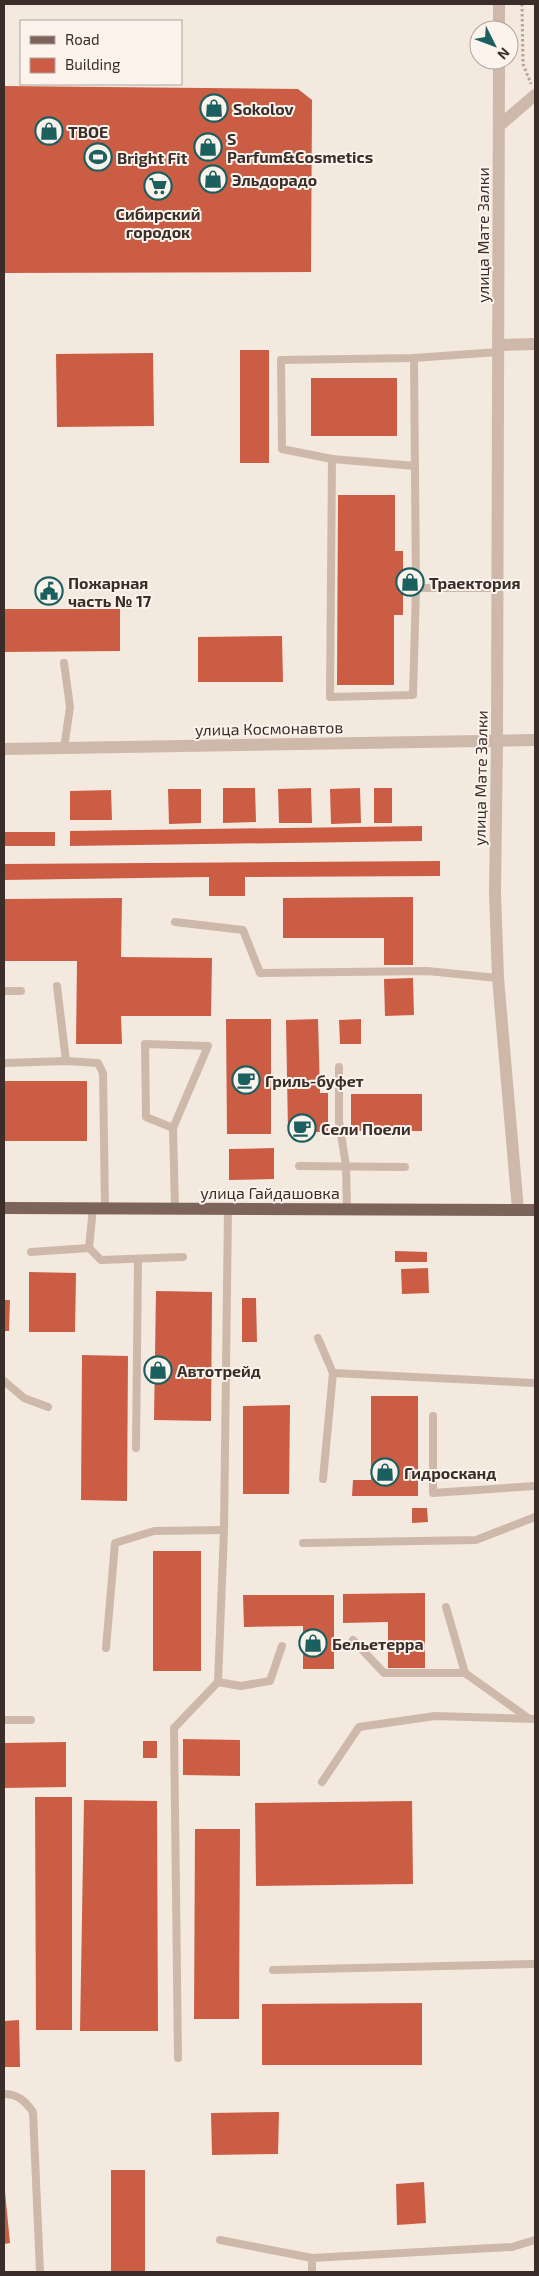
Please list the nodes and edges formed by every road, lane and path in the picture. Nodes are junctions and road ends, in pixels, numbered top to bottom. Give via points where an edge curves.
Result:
1 (499, 4) edge
2 (522, 4) edge
3 (499, 20) edge
4 (499, 70) edge
5 (535, 95) edge
6 (498, 126) junction
7 (535, 344) edge
8 (498, 348) junction
9 (414, 358) junction
10 (332, 459) junction
11 (415, 466) junction
12 (416, 588) junction
13 (496, 588) junction
14 (64, 663) dead end
15 (498, 740) junction
16 (535, 740) edge
17 (64, 748) junction
18 (4, 749) edge
19 (175, 922) dead end
20 (498, 978) junction
21 (57, 986) dead end
22 (4, 991) edge
23 (21, 991) dead end
24 (66, 1061) junction
25 (4, 1063) edge
26 (339, 1067) dead end
27 (173, 1128) junction
28 (299, 1166) dead end
29 (346, 1166) junction
30 (405, 1167) dead end
31 (175, 1207) junction
32 (4, 1208) edge
33 (99, 1208) junction
34 (228, 1208) junction
35 (346, 1209) junction
36 (518, 1210) junction
37 (535, 1210) edge
38 (89, 1248) junction
39 (31, 1252) dead end
40 (138, 1258) junction
41 (183, 1258) dead end
42 (318, 1338) dead end
43 (333, 1373) junction
44 (4, 1381) edge
45 (535, 1383) edge
46 (48, 1407) dead end
47 (433, 1416) dead end
48 (136, 1448) dead end
49 (323, 1479) dead end
50 (535, 1486) edge
51 (535, 1517) edge
52 (224, 1530) junction
53 (303, 1542) dead end
54 (446, 1607) dead end
55 (353, 1640) dead end
56 (282, 1646) dead end
57 (106, 1648) dead end
58 (466, 1672) junction
59 (218, 1682) junction
60 (531, 1718) edge
61 (4, 1720) edge
62 (32, 1720) dead end
63 (322, 1782) dead end
64 (535, 1964) edge
65 (273, 1970) dead end
66 (178, 2058) dead end
67 (4, 2094) edge
68 (220, 2240) dead end
69 (535, 2240) edge
70 (312, 2258) junction
71 (40, 2272) edge
72 (312, 2272) edge

1 - 3 street
2 - 5 path via 523,64
4 - 6 street, улица Мате Залки
5 - 6 street
6 - 8 street, улица Мате Залки
7 - 8 street
8 - 9 lane
8 - 13 street, улица Мате Залки
9 - 10 lane via 280,360 282,449
9 - 11 lane
10 - 11 lane
10 - 12 lane via 330,697 413,695
11 - 12 lane
12 - 13 lane
13 - 15 street, улица Мате Залки
14 - 17 lane via 70,707
15 - 16 street, улица Космонавтов
15 - 17 street, улица Космонавтов
15 - 20 street, улица Мате Залки via 495,893
17 - 18 street, улица Космонавтов
19 - 20 lane via 243,930 260,973 427,971
20 - 36 street, улица Мате Залки
21 - 24 lane
22 - 23 lane
24 - 25 lane
24 - 33 lane via 98,1063 103,1073
26 - 29 lane via 339,1121
27 - 27 lane via 188,1092 208,1046 145,1044 146,1117
27 - 31 lane
28 - 29 lane
29 - 30 lane
29 - 35 lane
31 - 33 main road, улица Гайдашовка
31 - 34 main road, улица Гайдашовка
32 - 33 main road, улица Гайдашовка
33 - 38 lane
34 - 35 main road, улица Гайдашовка
34 - 52 lane
35 - 36 main road, улица Гайдашовка
36 - 37 main road, улица Гайдашовка
38 - 39 lane
38 - 40 lane via 101,1260
40 - 41 lane
40 - 48 lane
42 - 43 lane
43 - 45 lane
43 - 49 lane
44 - 46 lane via 24,1398
47 - 50 lane via 433,1494
51 - 53 lane via 476,1540
52 - 57 lane via 154,1531 115,1543
52 - 59 lane
54 - 58 lane
55 - 58 lane via 384,1673
56 - 59 lane via 270,1681 242,1686
58 - 60 lane
59 - 66 lane via 174,1728
60 - 63 lane via 435,1716 359,1727
61 - 62 lane
64 - 65 lane
67 - 71 lane via 13,2094 33,2112
68 - 70 lane
69 - 70 lane via 512,2247
70 - 72 lane

